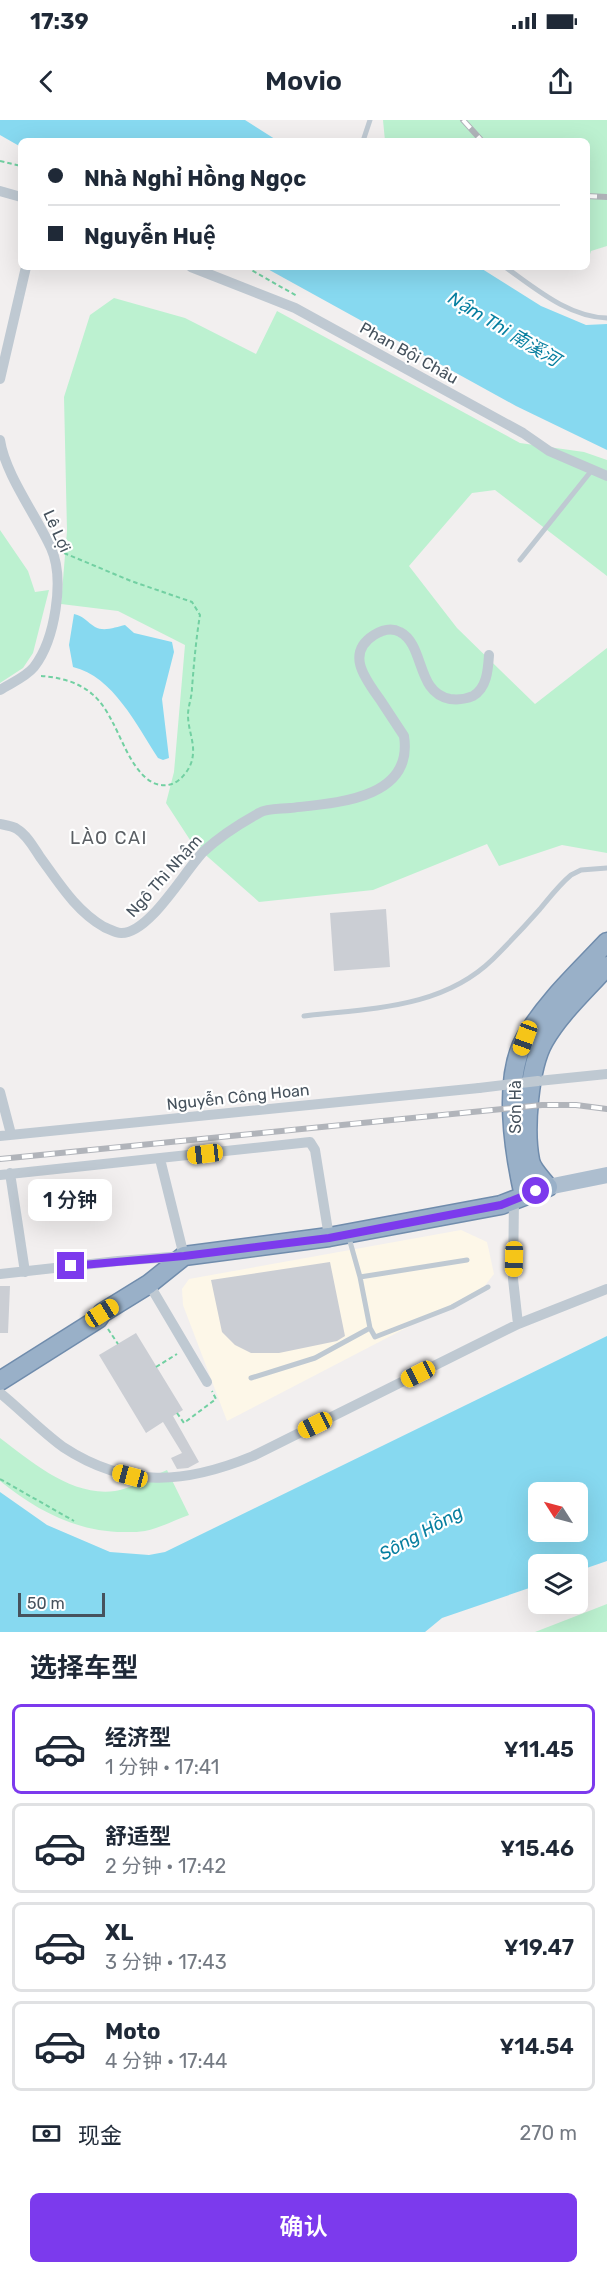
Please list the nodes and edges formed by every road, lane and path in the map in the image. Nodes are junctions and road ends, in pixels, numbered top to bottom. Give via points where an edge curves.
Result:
1 (370, 120) edge
2 (364, 138) edge
3 (0, 162) edge
4 (18, 165) edge
5 (0, 191) edge
6 (18, 195) edge
7 (25, 270) edge
8 (199, 270) edge
9 (508, 270) edge
10 (607, 318) edge
11 (0, 379) edge
12 (0, 440) edge
13 (594, 469) junction
14 (607, 476) edge
15 (52, 550) junction
16 (520, 560) dead end
17 (489, 655) dead end
18 (23, 676) junction
19 (0, 690) edge
20 (0, 824) edge
21 (607, 868) edge
22 (607, 942) edge
23 (607, 966) edge
24 (304, 1016) dead end
25 (607, 1074) edge
26 (0, 1092) edge
27 (5, 1135) edge
28 (160, 1159) junction
29 (5, 1174) edge
30 (607, 1175) edge
31 (548, 1187) junction
32 (519, 1198) junction
33 (348, 1233) junction
34 (329, 1238) junction
35 (184, 1256) junction
36 (467, 1260) dead end
37 (25, 1272) junction
38 (0, 1274) edge
39 (360, 1277) junction
40 (149, 1284) junction
41 (488, 1287) dead end
42 (607, 1289) edge
43 (518, 1324) junction
44 (370, 1328) junction
45 (188, 1348) junction
46 (156, 1367) dead end
47 (251, 1378) dead end
48 (0, 1381) edge
49 (207, 1382) joint
50 (0, 1393) edge
51 (177, 1413) dead end
52 (0, 1479) edge
53 (74, 1521) dead end

1 - 2 lane
3 - 4 path
5 - 6 street
7 - 11 street
8 - 13 street, Phan Bội Châu via 295,308 549,451
9 - 10 lane via 577,312
12 - 15 street, Lê Lợi via 11,471
13 - 14 street, Phan Bội Châu
13 - 16 lane
15 - 18 street, Lê Lợi via 57,590 53,622 33,667
15 - 18 path via 192,602 198,608 188,714 194,748 192,763 174,783 166,785 151,780 134,764 94,695 84,687 45,676
17 - 20 street, Ngô Thì Nhậm via 488,674 478,693 453,699 436,693 429,685 405,635 388,629 369,638 360,653 363,674 404,736 406,747 404,759 391,779 368,795 262,811 203,853 149,920 135,930 121,933 96,922 64,891 17,829
18 - 19 street, Lê Lợi
21 - 24 lane via 571,875 490,962 445,992 421,1001
22 - 32 highway, Sơn Hà via 537,1021 517,1059 512,1097
23 - 31 highway, Sơn Hà via 561,1017 537,1056 527,1121 530,1163
25 - 27 street, Nguyễn Công Hoan, bridge
26 - 27 street
28 - 29 street
28 - 34 street via 310,1142 315,1150
28 - 35 street
29 - 37 street
30 - 31 main road
31 - 32 highway
32 - 33 highway via 501,1205
32 - 43 street via 513,1279
33 - 34 highway
33 - 39 lane
34 - 35 highway
35 - 37 street
35 - 40 highway
36 - 39 lane
37 - 38 street
39 - 44 lane
40 - 45 street
40 - 48 highway
41 - 44 lane via 397,1330 375,1337
42 - 43 street
43 - 50 street via 253,1456 192,1476 153,1479 107,1470 62,1446
44 - 47 lane via 315,1358
45 - 46 path
45 - 49 street
49 - 51 path via 216,1399 184,1423
52 - 53 path

